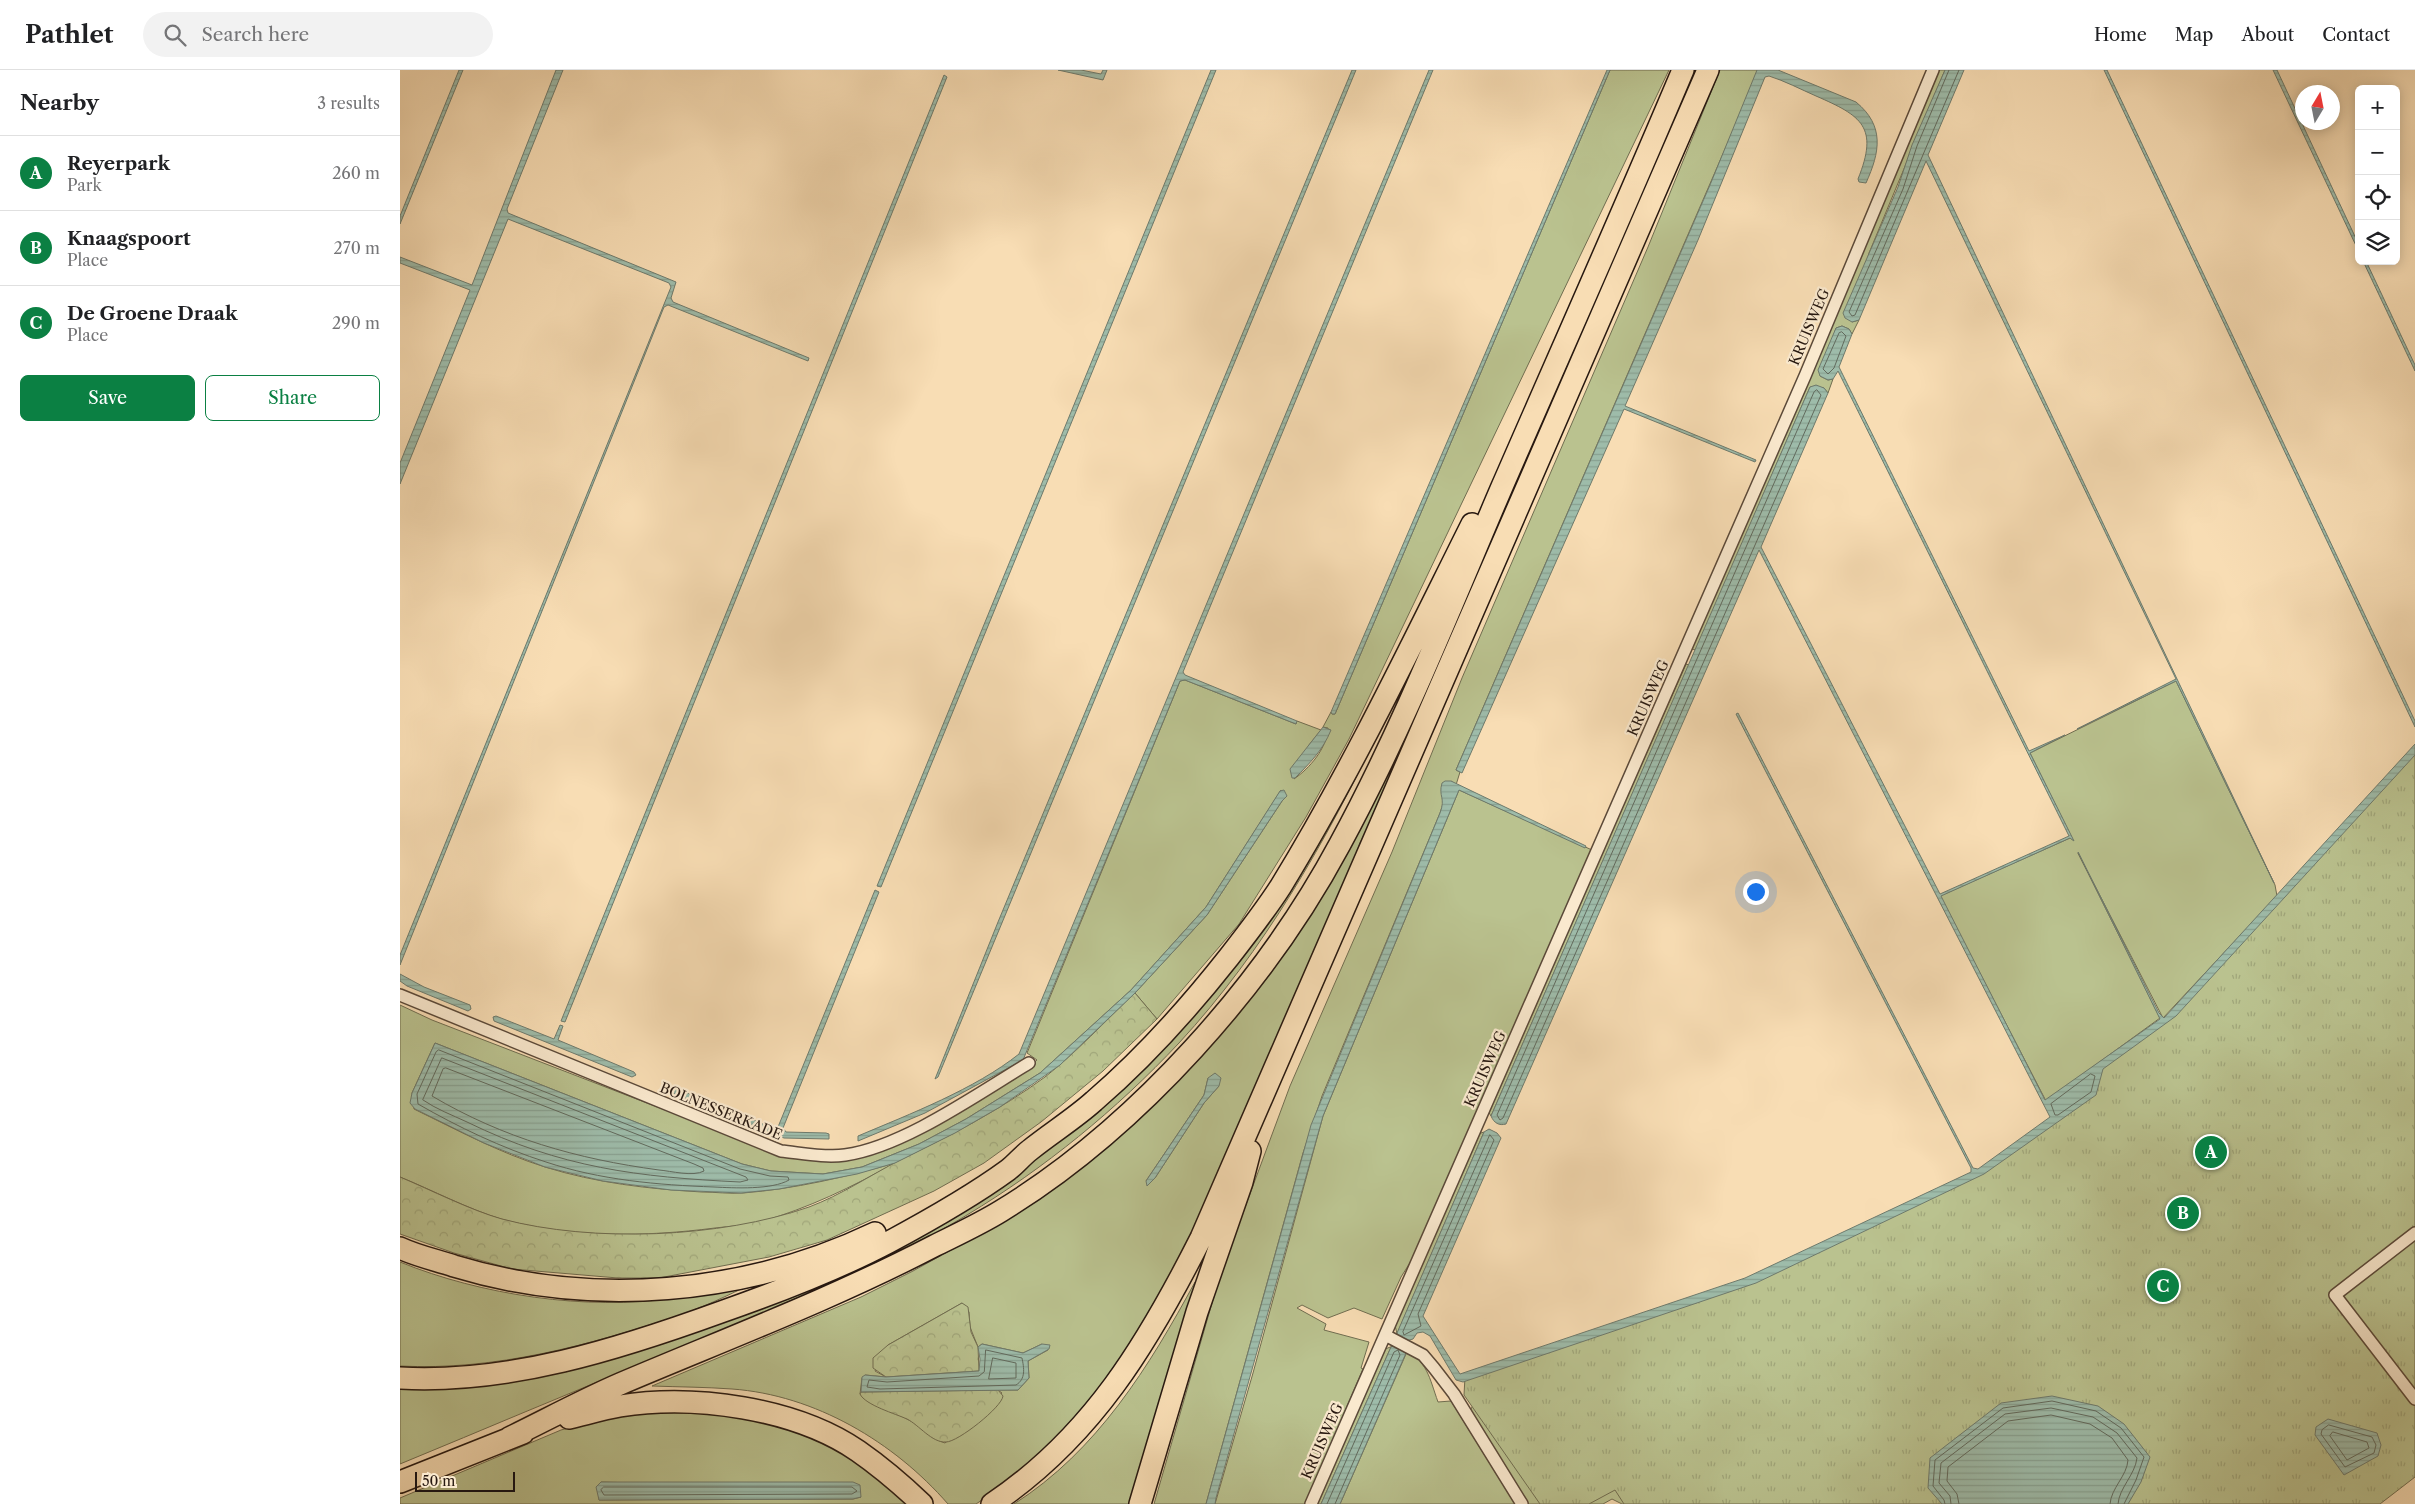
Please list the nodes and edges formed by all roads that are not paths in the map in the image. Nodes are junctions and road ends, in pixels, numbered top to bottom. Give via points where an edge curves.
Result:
1 (1683, 70) edge
2 (1708, 70) edge
3 (1933, 70) edge
4 (1503, 486) junction
5 (400, 995) edge
6 (1029, 1063) dead end
7 (1264, 1093) junction
8 (1026, 1153) junction
9 (2415, 1233) edge
10 (400, 1248) edge
11 (1385, 1335) junction
12 (400, 1378) edge
13 (2415, 1399) edge
14 (509, 1438) junction
15 (400, 1482) edge
16 (922, 1504) edge
17 (992, 1504) edge
18 (1140, 1504) edge
19 (1310, 1504) edge
20 (1522, 1504) edge

1 - 4 highway
2 - 7 highway
3 - 11 street, KRUISWEG via 1805,376
4 - 8 highway via 1488,494 1370,726 1280,887 1257,921 1198,996 1157,1041 1093,1102
4 - 14 highway via 1416,685 1339,846 1260,968 1162,1082 1111,1130 994,1215 869,1280 615,1386
5 - 6 street, BOLNESSERKADE via 780,1151 843,1155 865,1150 917,1130
7 - 17 highway via 1200,1238 1168,1303 1136,1357 1098,1409 1066,1444
7 - 18 highway via 1242,1182 1197,1312
8 - 10 highway via 935,1205 858,1241 798,1263 732,1280 667,1289 598,1291 535,1285 477,1273
8 - 12 highway via 1011,1168 887,1243 742,1305 672,1330 536,1366 474,1377
9 - 13 street via 2335,1295
11 - 19 street, KRUISWEG
11 - 20 street via 1423,1355 1454,1394
14 - 15 highway
14 - 16 highway via 562,1419 620,1406 673,1402 717,1404 767,1413 812,1428 857,1450

